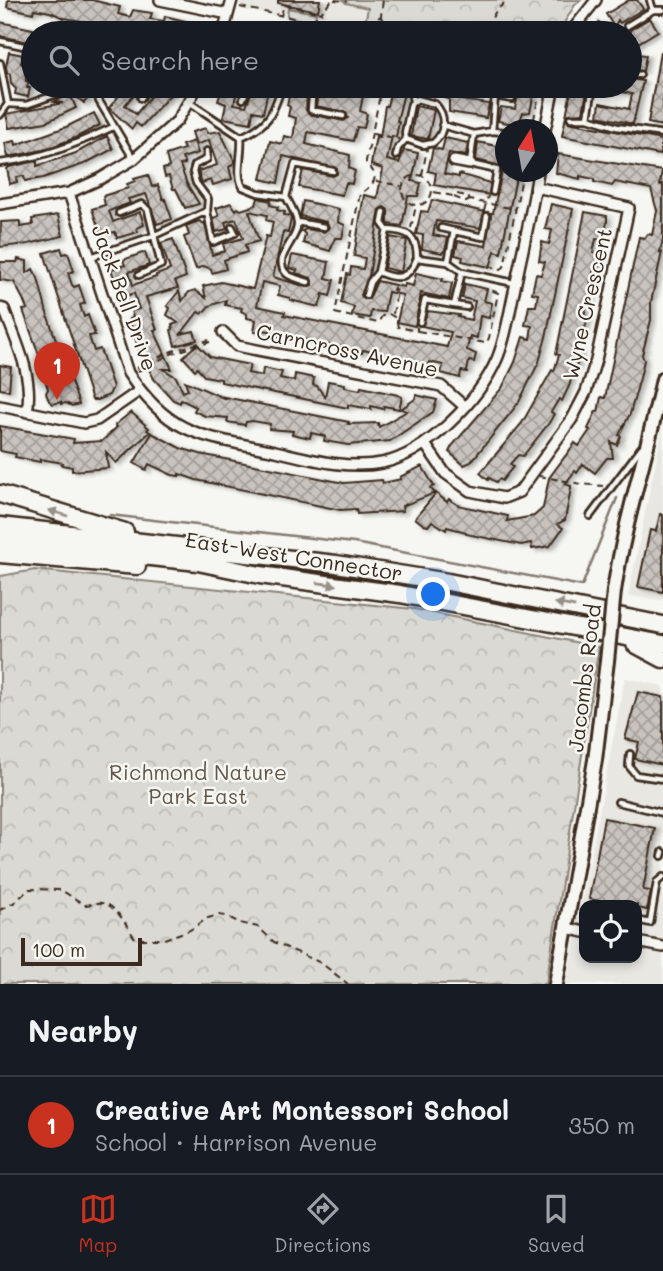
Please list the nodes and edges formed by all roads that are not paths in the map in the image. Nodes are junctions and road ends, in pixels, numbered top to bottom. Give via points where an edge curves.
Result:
1 (160, 0) edge
2 (596, 0) edge
3 (650, 0) edge
4 (235, 3) edge
5 (653, 10) junction
6 (663, 10) edge
7 (228, 14) junction
8 (226, 21) edge
9 (578, 21) edge
10 (635, 21) edge
11 (0, 41) edge
12 (21, 45) edge
13 (0, 63) edge
14 (45, 98) edge
15 (99, 98) edge
16 (190, 98) edge
17 (278, 98) edge
18 (312, 98) edge
19 (412, 98) edge
20 (495, 98) edge
21 (506, 98) edge
22 (552, 98) edge
23 (591, 98) edge
24 (512, 99) dead end
25 (413, 101) junction
26 (188, 102) junction
27 (8, 104) junction
28 (0, 115) edge
29 (342, 116) dead end
30 (571, 118) dead end
31 (588, 118) junction
32 (547, 119) edge
33 (442, 125) junction
34 (113, 127) junction
35 (492, 131) junction
36 (495, 131) edge
37 (474, 134) junction
38 (663, 134) edge
39 (241, 137) junction
40 (406, 139) junction
41 (206, 151) dead end
42 (396, 156) dead end
43 (134, 159) junction
44 (454, 162) dead end
45 (0, 163) edge
46 (470, 164) junction
47 (333, 171) dead end
48 (537, 182) edge
49 (536, 187) junction
50 (493, 192) road end
51 (69, 194) junction
52 (286, 197) junction
53 (0, 204) edge
54 (207, 211) junction
55 (384, 212) dead end
56 (119, 213) dead end
57 (487, 216) road end
58 (297, 222) junction
59 (232, 227) dead end
60 (324, 227) dead end
61 (442, 228) dead end
62 (387, 230) junction
63 (454, 231) junction
64 (153, 236) junction
65 (90, 258) junction
66 (417, 258) junction
67 (448, 262) junction
68 (377, 272) junction
69 (462, 272) junction
70 (139, 275) dead end
71 (308, 282) dead end
72 (515, 284) junction
73 (366, 295) dead end
74 (454, 305) junction
75 (467, 307) dead end
76 (0, 308) edge
77 (420, 322) road end
78 (223, 332) dead end
79 (663, 379) edge
80 (139, 391) junction
81 (0, 406) edge
82 (464, 406) junction
83 (27, 412) junction
84 (659, 423) edge
85 (650, 436) junction
86 (425, 444) junction
87 (0, 494) edge
88 (590, 516) dead end
89 (0, 526) edge
90 (0, 541) edge
91 (195, 547) junction
92 (0, 554) edge
93 (57, 559) junction
94 (0, 562) edge
95 (260, 575) junction
96 (661, 624) edge
97 (620, 637) junction
98 (663, 644) edge
99 (663, 659) edge
100 (630, 754) dead end
101 (663, 779) edge
102 (618, 802) dead end
103 (663, 813) edge
104 (663, 877) edge
105 (642, 921) edge
106 (567, 928) junction
107 (579, 931) edge
108 (642, 943) edge
109 (663, 947) edge
110 (556, 984) edge

1 - 7 street
2 - 9 street
3 - 5 lane
4 - 7 street
5 - 6 lane
5 - 10 lane
7 - 8 street
11 - 12 lane
13 - 27 lane
14 - 27 lane
15 - 34 lane
16 - 26 street
17 - 39 lane via 274,113 258,130
18 - 29 lane via 311,110
19 - 25 lane
20 - 35 lane
21 - 24 lane
22 - 32 street
23 - 31 lane
25 - 33 lane via 432,103 441,110
25 - 40 lane
26 - 39 lane
26 - 43 street via 177,121
27 - 28 lane
30 - 31 lane
31 - 38 lane
33 - 37 lane
33 - 40 lane via 439,139 428,145
34 - 43 lane
34 - 45 lane via 66,149
35 - 36 lane
35 - 37 lane
37 - 46 lane
39 - 52 lane via 243,187
40 - 42 lane
41 - 54 lane via 207,159 193,172 208,199
43 - 51 street
44 - 46 street
46 - 50 lane via 497,170
47 - 52 lane via 295,164
48 - 49 street, Jack Bell Drive
49 - 72 street, Jack Bell Drive
49 - 86 street, Wyne Crescent via 629,208 586,392 519,492 504,498 470,491 445,473
51 - 53 street
51 - 65 street, Jack Bell Drive
52 - 58 lane
54 - 59 lane via 213,242 236,233
54 - 64 lane
55 - 62 lane via 382,223
56 - 64 lane via 142,204
57 - 63 lane via 483,237
58 - 60 lane
58 - 71 lane via 282,265 287,274
61 - 63 lane
62 - 66 lane via 410,235 417,245
62 - 68 lane
63 - 67 lane
64 - 65 lane
64 - 70 lane via 161,265
65 - 80 street, Jack Bell Drive via 128,373
66 - 67 lane
66 - 68 lane via 408,274 396,277
67 - 69 lane
68 - 73 lane
69 - 72 lane
69 - 74 lane
72 - 82 street, Jack Bell Drive via 496,362
74 - 75 lane
74 - 77 lane via 425,300
76 - 83 street via 23,360 30,397
78 - 82 street, Carncross Avenue via 237,346 442,386
79 - 84 street, Jacombs Road
80 - 83 street via 97,420 84,423
80 - 86 street, Jack Bell Drive via 179,427 328,462 354,466 383,463
81 - 83 street
82 - 86 street, Jack Bell Drive
84 - 85 street, Jacombs Road
85 - 88 lane
85 - 106 street, Jacombs Road, bridge via 614,590 596,760
91 -> 87 highway via 91,524
89 - 91 highway, East-West Connector
90 - 95 highway, East-West Connector via 198,562
96 -> 91 highway, East-West Connector via 448,582
92 - 93 highway
93 - 94 highway
93 - 95 highway
95 -> 97 highway, East-West Connector via 400,594
97 - 98 highway, East-West Connector
97 - 99 highway
100 - 101 lane via 629,766 636,775
102 - 103 lane
104 - 105 lane via 657,882 650,923
106 - 107 street
106 - 110 street, Jacombs Road
108 - 109 street

